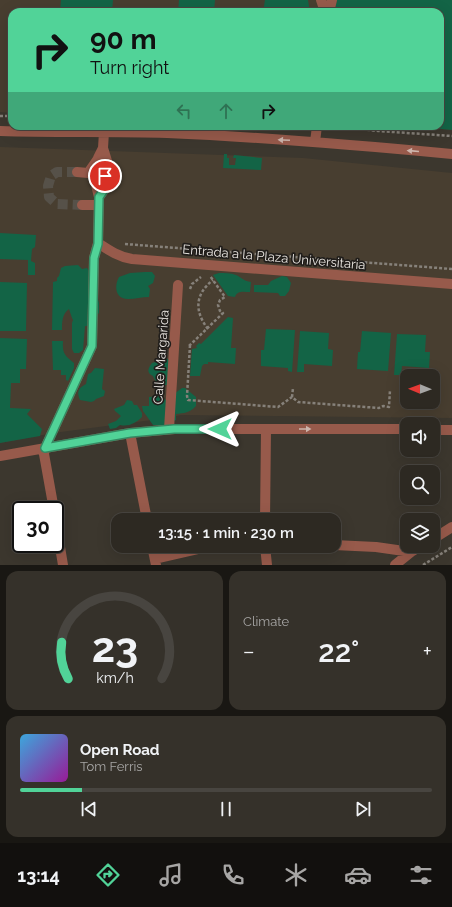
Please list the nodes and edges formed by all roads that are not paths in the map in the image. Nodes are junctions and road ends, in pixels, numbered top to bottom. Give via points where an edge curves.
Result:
1 (73, 130) edge
2 (316, 130) edge
3 (104, 132) junction
4 (315, 142) junction
5 (103, 148) junction
6 (452, 154) edge
7 (98, 158) junction
8 (77, 172) tunnel mouth
9 (99, 201) junction
10 (82, 204) tunnel mouth
11 (98, 244) junction
12 (452, 284) edge
13 (178, 286) dead end
14 (169, 429) junction
15 (266, 429) junction
16 (400, 429) edge
17 (440, 430) edge
18 (452, 430) edge
19 (130, 433) junction
20 (45, 448) junction
21 (0, 456) edge
22 (52, 501) edge
23 (146, 513) edge
24 (265, 513) edge
25 (452, 527) edge
26 (440, 535) edge
27 (341, 545) edge
28 (400, 550) edge
29 (61, 553) edge
30 (186, 553) edge
31 (266, 553) edge
32 (410, 553) edge
33 (155, 562) edge
34 (63, 565) edge
35 (267, 565) edge
36 (395, 565) edge

1 - 3 street
2 - 4 street
4 -> 3 street via 168,133
3 - 5 street
6 -> 4 street
5 - 7 street
5 - 9 street via 106,161 105,184
7 - 8 street via 88,173
7 - 9 street via 96,186
9 - 10 street
9 - 11 street
11 - 12 street, Entrada a la Plaza Universitaria via 123,258 205,268
11 - 20 street via 94,258 92,346
13 - 14 street, Calle Margarida
14 - 15 street
14 - 19 street
15 -> 16 street
15 - 24 street
17 - 18 street
19 - 20 street
19 - 23 street
20 - 21 street
20 - 22 street
25 - 26 street
27 - 28 street
29 - 34 street
30 - 33 street
31 - 35 street
32 - 36 street

